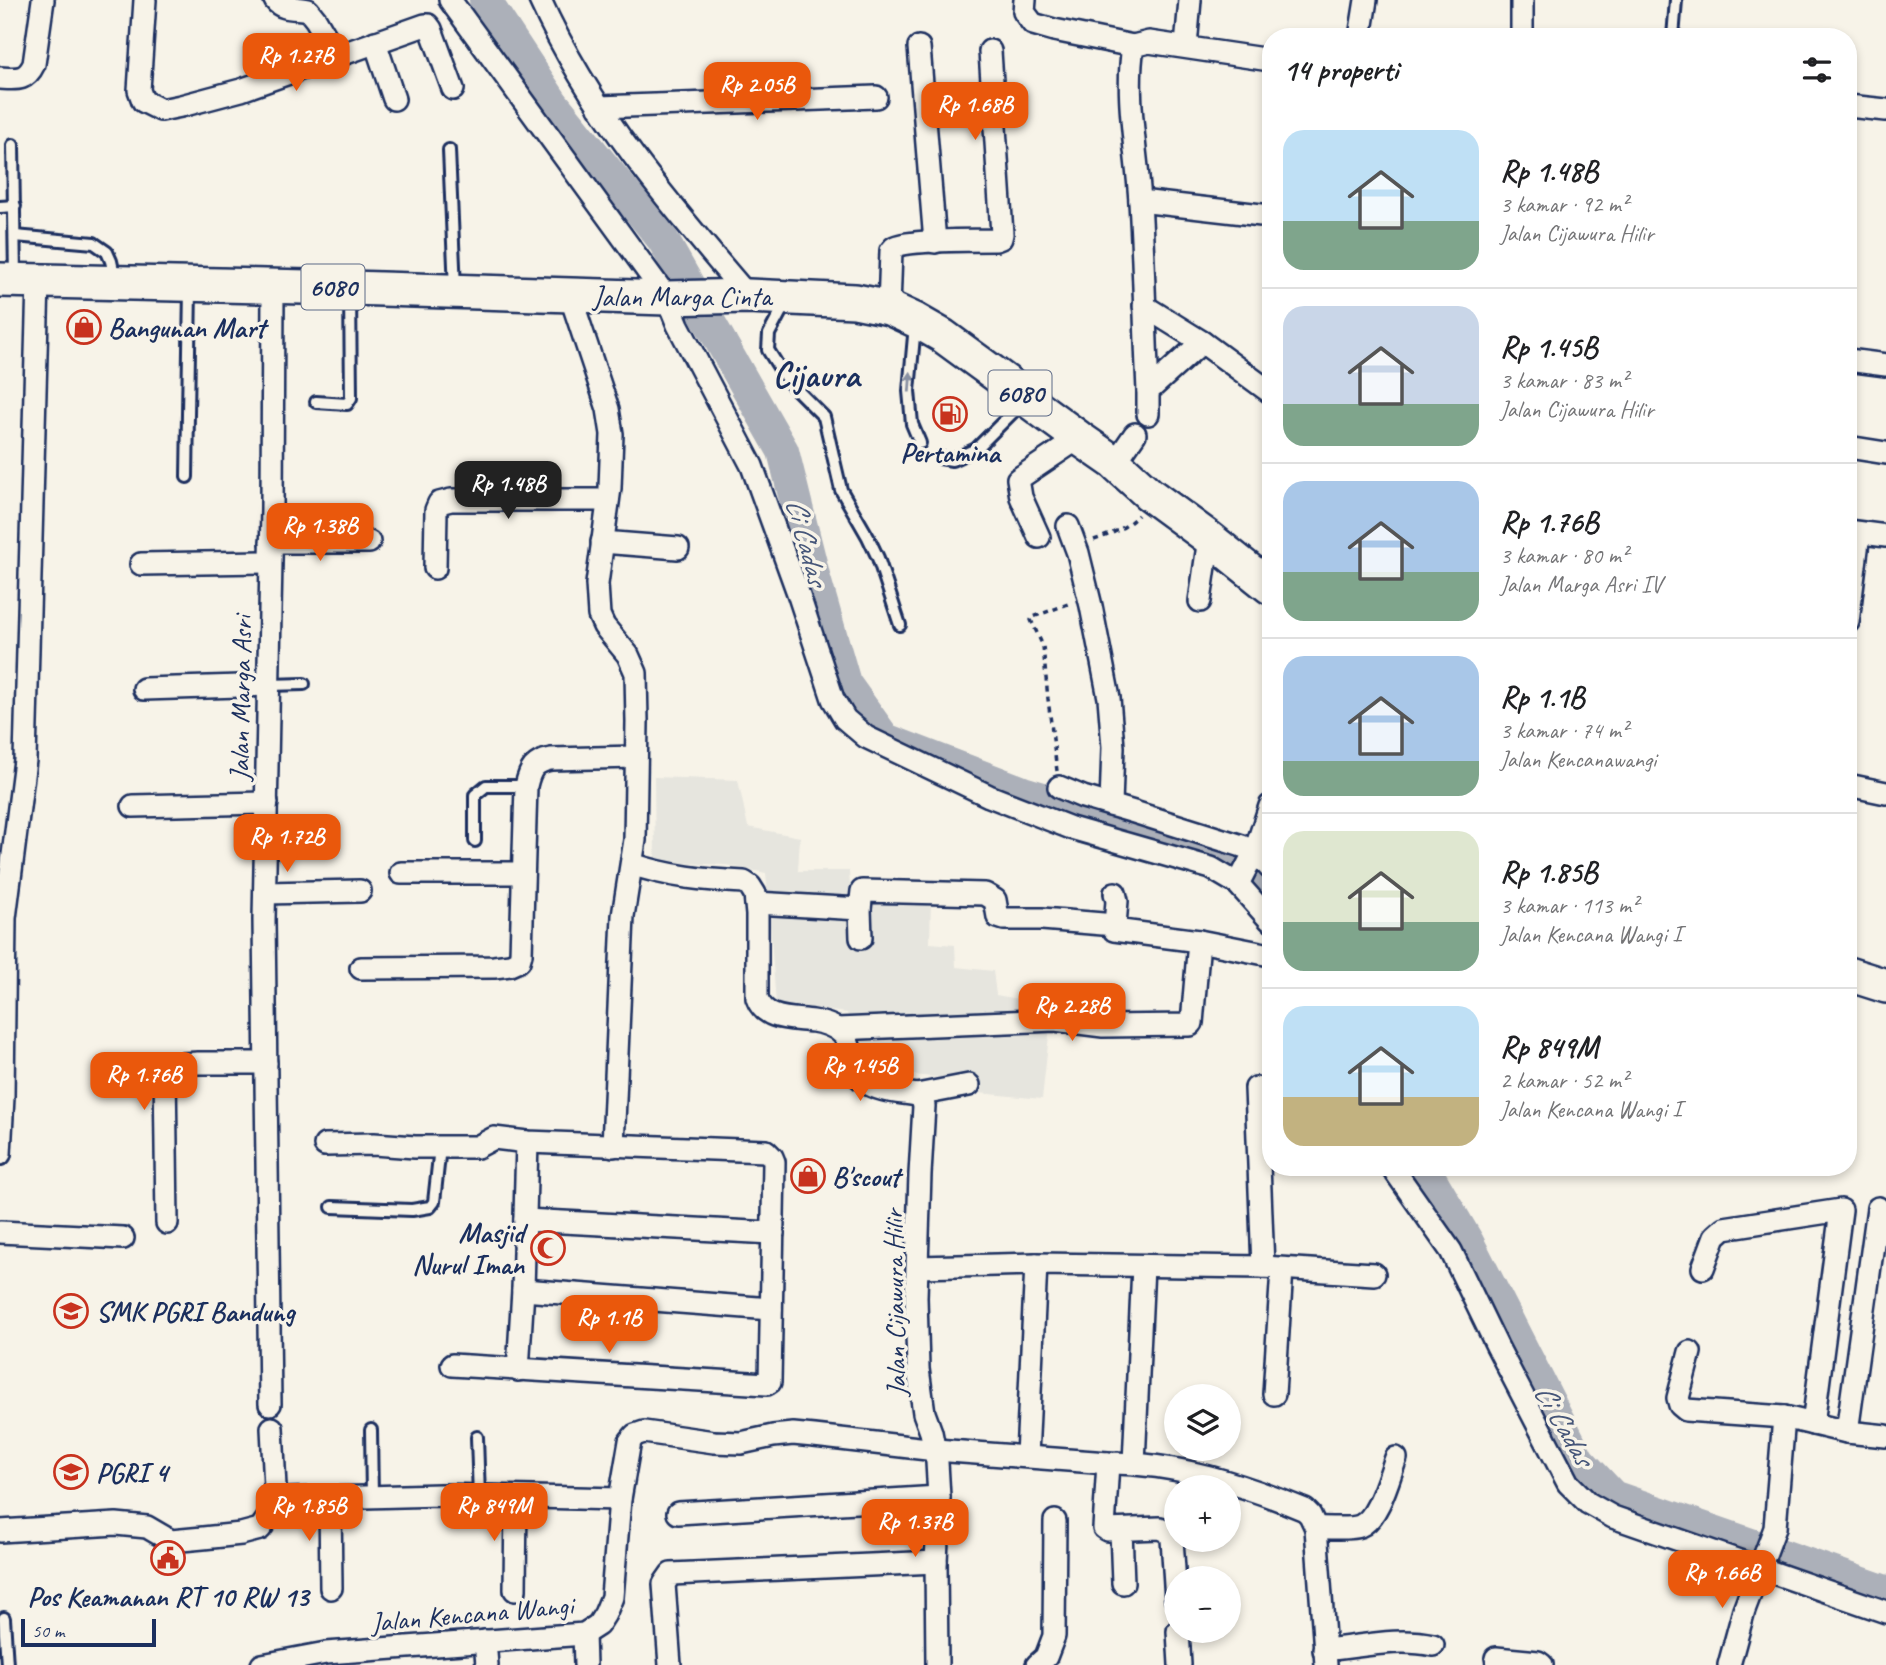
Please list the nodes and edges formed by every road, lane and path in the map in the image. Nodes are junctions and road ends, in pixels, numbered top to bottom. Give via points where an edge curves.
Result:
1 (43, 0) edge
2 (145, 0) edge
3 (275, 0) edge
4 (450, 0) edge
5 (540, 0) edge
6 (1025, 0) edge
7 (1190, 0) edge
8 (1366, 0) edge
9 (1522, 0) edge
10 (1676, 0) edge
11 (1361, 28) edge
12 (1522, 28) edge
13 (1674, 28) edge
14 (374, 42) junction
15 (1133, 46) junction
16 (1186, 46) junction
17 (919, 47) dead end
18 (990, 51) dead end
19 (337, 56) junction
20 (1262, 59) edge
21 (3, 78) edge
22 (453, 89) dead end
23 (876, 97) dead end
24 (394, 99) dead end
25 (599, 107) junction
26 (1857, 107) edge
27 (1886, 110) edge
28 (13, 145) dead end
29 (449, 150) dead end
30 (1140, 201) junction
31 (15, 206) junction
32 (0, 207) edge
33 (1262, 215) edge
34 (15, 236) junction
35 (935, 242) junction
36 (18, 280) edge
37 (116, 283) junction
38 (190, 285) junction
39 (273, 286) junction
40 (350, 288) junction
41 (456, 292) junction
42 (570, 295) junction
43 (738, 296) junction
44 (679, 297) junction
45 (788, 297) junction
46 (1144, 306) junction
47 (902, 314) junction
48 (1202, 342) junction
49 (1857, 361) edge
50 (1886, 365) edge
51 (1262, 386) edge
52 (1149, 391) junction
53 (1026, 398) junction
54 (316, 402) dead end
55 (1148, 414) dead end
56 (1135, 434) dead end
57 (1079, 439) junction
58 (920, 443) dead end
59 (1857, 448) edge
60 (1886, 453) edge
61 (940, 457) dead end
62 (1115, 463) junction
63 (187, 477) dead end
64 (1149, 494) junction
65 (608, 500) junction
66 (1857, 532) edge
67 (1071, 536) joint
68 (1886, 536) edge
69 (1039, 537) dead end
70 (1209, 538) junction
71 (369, 542) dead end
72 (602, 542) junction
73 (678, 548) dead end
74 (271, 552) junction
75 (141, 564) dead end
76 (435, 568) dead end
77 (1262, 581) edge
78 (1088, 597) junction
79 (1200, 601) dead end
80 (900, 625) dead end
81 (304, 684) dead end
82 (269, 685) junction
83 (144, 689) dead end
84 (636, 757) junction
85 (526, 786) junction
86 (1059, 787) joint
87 (1857, 787) edge
88 (1886, 793) edge
89 (1082, 799) junction
90 (267, 803) junction
91 (1111, 805) junction
92 (133, 806) dead end
93 (1072, 825) junction
94 (1262, 834) edge
95 (475, 841) dead end
96 (632, 864) junction
97 (1252, 868) edge
98 (401, 873) dead end
99 (523, 873) junction
100 (360, 891) dead end
101 (265, 893) junction
102 (1115, 893) dead end
103 (1262, 897) edge
104 (756, 903) junction
105 (860, 909) junction
106 (2, 918) edge
107 (1115, 925) junction
108 (861, 938) dead end
109 (1199, 942) junction
110 (1262, 954) edge
111 (361, 968) dead end
112 (1857, 977) edge
113 (1886, 986) edge
114 (837, 1029) junction
115 (266, 1063) junction
116 (969, 1085) dead end
117 (1256, 1088) dead end
118 (917, 1095) junction
119 (1262, 1129) edge
120 (527, 1142) junction
121 (325, 1144) dead end
122 (612, 1146) junction
123 (440, 1147) junction
124 (0, 1154) edge
125 (1267, 1176) edge
126 (1398, 1176) edge
127 (332, 1207) dead end
128 (1882, 1208) edge
129 (1840, 1210) junction
130 (524, 1220) junction
131 (167, 1223) dead end
132 (0, 1232) edge
133 (773, 1233) junction
134 (123, 1238) dead end
135 (1036, 1264) junction
136 (1143, 1266) junction
137 (918, 1267) junction
138 (1273, 1268) junction
139 (1703, 1268) dead end
140 (1374, 1274) dead end
141 (523, 1290) junction
142 (771, 1309) junction
143 (1690, 1352) dead end
144 (452, 1366) dead end
145 (518, 1370) junction
146 (1274, 1394) dead end
147 (271, 1404) dead end
148 (1784, 1416) junction
149 (1813, 1424) junction
150 (272, 1428) dead end
151 (371, 1430) dead end
152 (1847, 1432) junction
153 (1886, 1436) edge
154 (477, 1437) dead end
155 (936, 1450) junction
156 (1027, 1456) junction
157 (1395, 1458) dead end
158 (1108, 1463) junction
159 (1134, 1463) junction
160 (372, 1497) junction
161 (479, 1497) junction
162 (516, 1497) junction
163 (939, 1497) junction
164 (330, 1499) junction
165 (620, 1499) junction
166 (276, 1507) junction
167 (678, 1513) dead end
168 (1055, 1521) dead end
169 (1316, 1528) junction
170 (1121, 1530) junction
171 (0, 1531) edge
172 (936, 1562) junction
173 (1760, 1563) junction
174 (1174, 1566) edge
175 (1123, 1583) dead end
176 (331, 1588) dead end
177 (515, 1590) dead end
178 (1886, 1612) edge
179 (4, 1618) dead end
180 (584, 1634) junction
181 (485, 1641) junction
182 (1179, 1643) edge
183 (1433, 1645) dead end
184 (1325, 1658) edge
185 (1496, 1658) dead end
186 (7, 1665) edge
187 (262, 1665) edge
188 (487, 1665) edge
189 (585, 1665) edge
190 (670, 1665) edge
191 (937, 1665) edge
192 (1037, 1665) edge
193 (1180, 1665) edge
194 (1542, 1665) edge
195 (1730, 1665) edge

1 - 21 street via 29,74
2 - 19 street via 139,90 143,101 161,110 241,90
3 - 19 street via 285,8 308,10
4 - 44 street
5 - 25 street
6 - 15 street via 1024,12 1033,24
7 - 16 street
8 - 11 street
9 - 12 street
10 - 13 lane
14 - 19 street
14 - 22 street via 428,25
14 - 24 street
15 - 16 street via 1149,42
15 - 30 street via 1132,127
16 - 20 street
17 - 35 street
18 - 35 street via 1001,238
23 - 25 street
25 - 43 street
26 - 27 street
28 - 31 lane
29 - 41 lane
30 - 33 street
30 - 46 street
31 - 32 lane
31 - 34 lane
34 - 36 lane
34 - 37 lane via 94,243 107,252
35 - 47 street via 904,244 891,251
36 - 37 main road, Jalan Marga Cinta / 6080
36 - 106 street via 25,760
37 - 38 main road, Jalan Marga Cinta / 6080
38 - 39 main road, Jalan Marga Cinta / 6080
38 - 63 lane
39 - 40 main road, Jalan Marga Cinta / 6080
39 - 74 street, Jalan Marga Asri
40 - 41 main road, Jalan Marga Cinta / 6080
40 - 54 lane via 351,398 347,404
41 - 42 main road, Jalan Marga Cinta / 6080
42 - 44 main road, Jalan Marga Cinta / 6080
42 - 65 street via 608,409 613,452
43 - 44 main road, Jalan Marga Cinta / 6080
43 - 45 main road, Jalan Marga Cinta / 6080
44 - 93 street via 678,325 752,466 833,699 845,719 866,737 989,796
45 - 47 main road, Jalan Marga Cinta / 6080 via 855,301
45 - 80 lane via 769,334 768,350 787,380 824,417 841,490 873,548
46 - 48 street
46 - 52 street
47 - 53 main road, Jalan Marga Cinta / 6080 via 943,336
58 -> 47 lane via 912,424
48 - 51 street
48 - 52 street
49 - 50 street
52 - 55 street
53 - 57 main road, Jalan Marga Cinta / 6080
53 - 61 lane via 975,449 953,460
56 - 62 street
57 - 62 main road, Jalan Marga Cinta / 6080
57 - 69 street via 1018,478
59 - 60 street
62 - 64 main road, Jalan Marga Cinta / 6080
64 - 67 path via 1127,526 1110,535
64 - 70 main road, Jalan Marga Cinta / 6080
65 - 72 street
65 - 76 street via 439,503
66 - 68 street
67 - 78 street
70 - 77 main road, Jalan Marga Cinta / 6080
70 - 79 street
71 - 74 street
72 - 73 street
72 - 84 street via 597,604 604,626 628,654 636,673
74 - 75 street
74 - 82 street, Jalan Marga Asri
78 - 86 path via 1031,620 1043,646
78 - 91 street via 1109,698
81 - 82 lane
82 - 83 street
82 - 90 street, Jalan Marga Asri
84 - 85 street via 538,761
84 - 96 street
85 - 95 lane via 486,786 475,795
85 - 99 street
86 - 89 street
87 - 88 street
89 - 91 street
89 - 93 street
90 - 92 street
90 - 101 street, Jalan Marga Asri
91 - 97 street
93 - 97 street via 1211,868
94 - 97 street
96 - 104 street via 695,880 744,882 755,894
96 - 122 street via 623,916
97 - 103 street
98 - 99 street
99 - 111 street via 519,961 494,967
100 - 101 street
101 - 115 street, Jalan Marga Asri
102 - 107 street
104 - 105 street
104 - 114 street via 760,1006 780,1018
105 - 107 street via 862,891 985,894 995,900 998,917 1004,919
105 - 108 street
106 - 124 street
107 - 109 street via 1114,930
109 - 110 street
109 - 114 street via 1190,1025 1103,1026 1055,1020
112 - 113 main road
114 - 118 street via 843,1033 864,1082
115 - 131 street via 167,1065
115 - 147 street, Jalan Marga Asri
116 - 118 street
117 - 119 street
118 - 137 street, Jalan Cijawura Hilir via 924,1105
120 - 122 street
120 - 123 street via 494,1138 478,1147
120 - 130 street
121 - 123 street
122 - 133 street via 766,1151 774,1162
123 - 127 lane via 430,1207
125 - 138 street
126 - 173 street via 1451,1251 1568,1483 1588,1503 1612,1517
128 - 129 street
128 - 152 street
129 - 139 street via 1724,1228 1715,1236
129 - 149 street
130 - 133 street
130 - 141 street
132 - 134 street
133 - 142 street
135 - 136 street
135 - 137 street
135 - 156 street
136 - 138 street
136 - 159 street
137 - 155 street, Jalan Cijawura Hilir via 918,1369 924,1413
138 - 140 street
138 - 146 street
141 - 142 street
141 - 145 street
142 - 145 street via 770,1382 764,1385
143 - 148 street via 1678,1398 1686,1410
144 - 145 street
148 - 149 street
148 - 173 street via 1775,1528
149 - 152 street
150 - 166 street
151 - 160 lane
152 - 153 street
154 - 161 lane
155 - 156 street
155 - 163 street, Jalan Cijawura Hilir
155 - 165 street, Jalan Kencana Wangi via 793,1434 715,1443 645,1432 630,1441
156 - 158 street
157 - 169 street via 1369,1521 1359,1527
158 - 159 street
158 - 170 street via 1104,1528
159 - 169 street via 1241,1486 1305,1510
160 - 161 street
160 - 164 street
161 - 162 street
162 - 165 street
162 - 177 street
163 - 167 street
163 - 172 street, Jalan Cijawura Hilir
164 - 166 street via 290,1499
164 - 176 street
165 - 180 street, Jalan Kencana Wangi via 612,1597 598,1625
166 - 171 street via 260,1529 172,1541 147,1527 116,1524
168 - 192 street via 1054,1636 1046,1657
169 - 184 street
170 - 174 street via 1160,1528 1169,1532
170 - 175 street
172 - 190 street via 671,1574 664,1584
172 - 191 street, Jalan Cijawura Hilir
173 - 178 street
173 - 195 street
179 - 186 lane
180 - 181 street, Jalan Kencana Wangi
180 - 189 street
181 - 187 street, Jalan Kencana Wangi via 326,1653
181 - 188 street
182 - 193 street
183 - 184 street via 1395,1641
185 - 194 street

